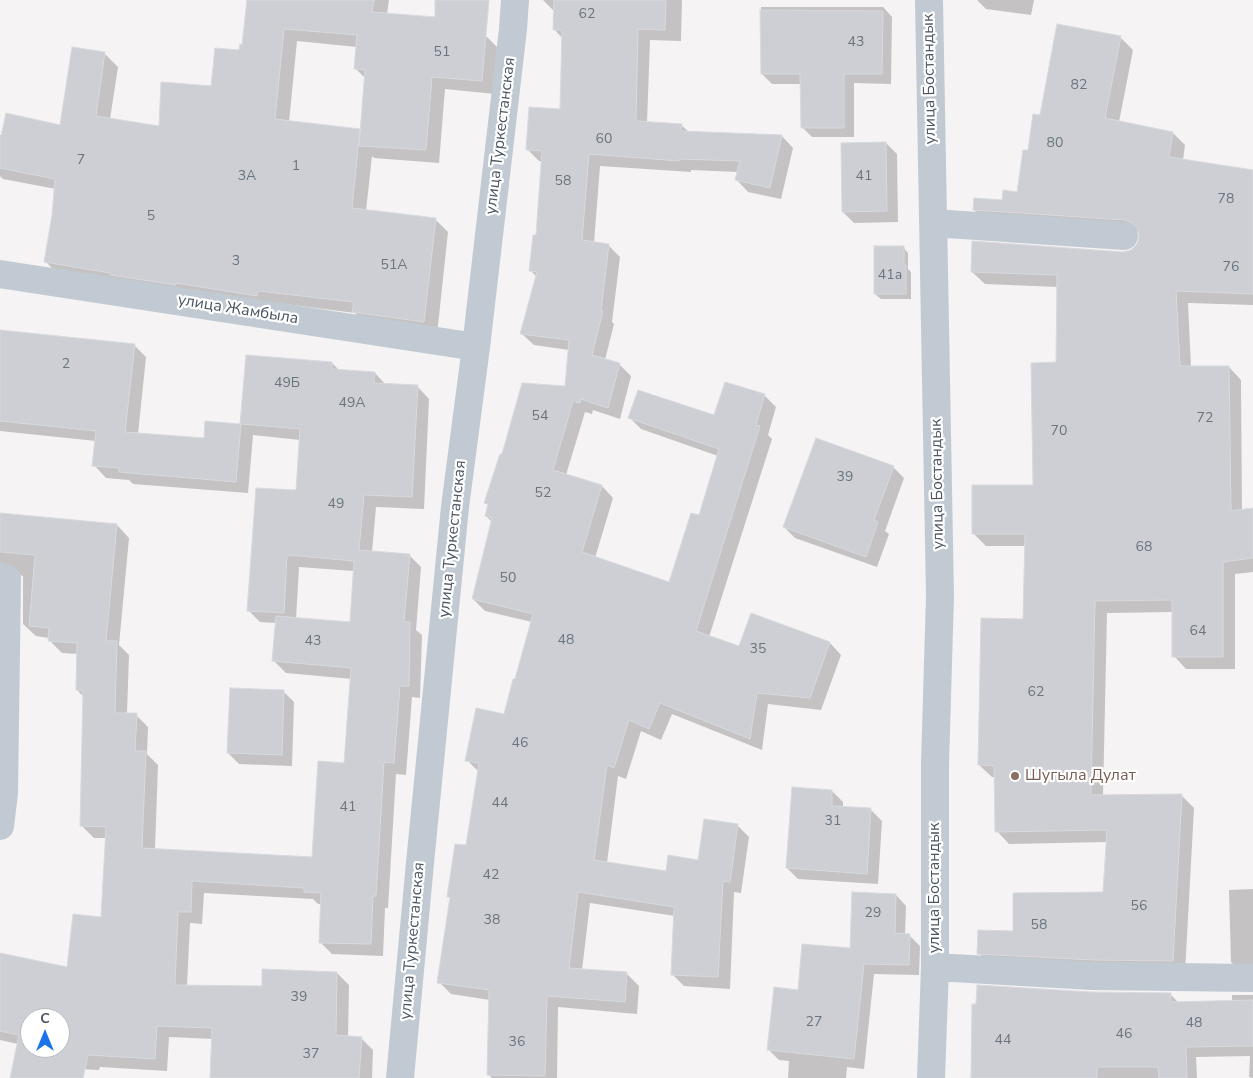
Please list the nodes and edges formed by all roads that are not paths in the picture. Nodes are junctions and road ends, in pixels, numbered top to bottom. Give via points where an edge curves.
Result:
1 (515, 0) edge
2 (929, 0) edge
3 (933, 223) junction
4 (1124, 236) dead end
5 (0, 274) edge
6 (476, 347) junction
7 (3, 578) edge
8 (0, 826) edge
9 (935, 967) junction
10 (1253, 978) edge
11 (400, 1078) edge
12 (931, 1078) edge

1 - 6 street, улица Туркестанская
2 - 3 street, улица Бостандык
3 - 4 street
3 - 9 street, улица Бостандык via 940,596 935,764
5 - 6 street, улица Жамбыла
6 - 11 street, улица Туркестанская via 455,507
7 - 8 street via 4,793
9 - 10 street, улица Бостандык via 1092,976
9 - 12 street, улица Бостандык

